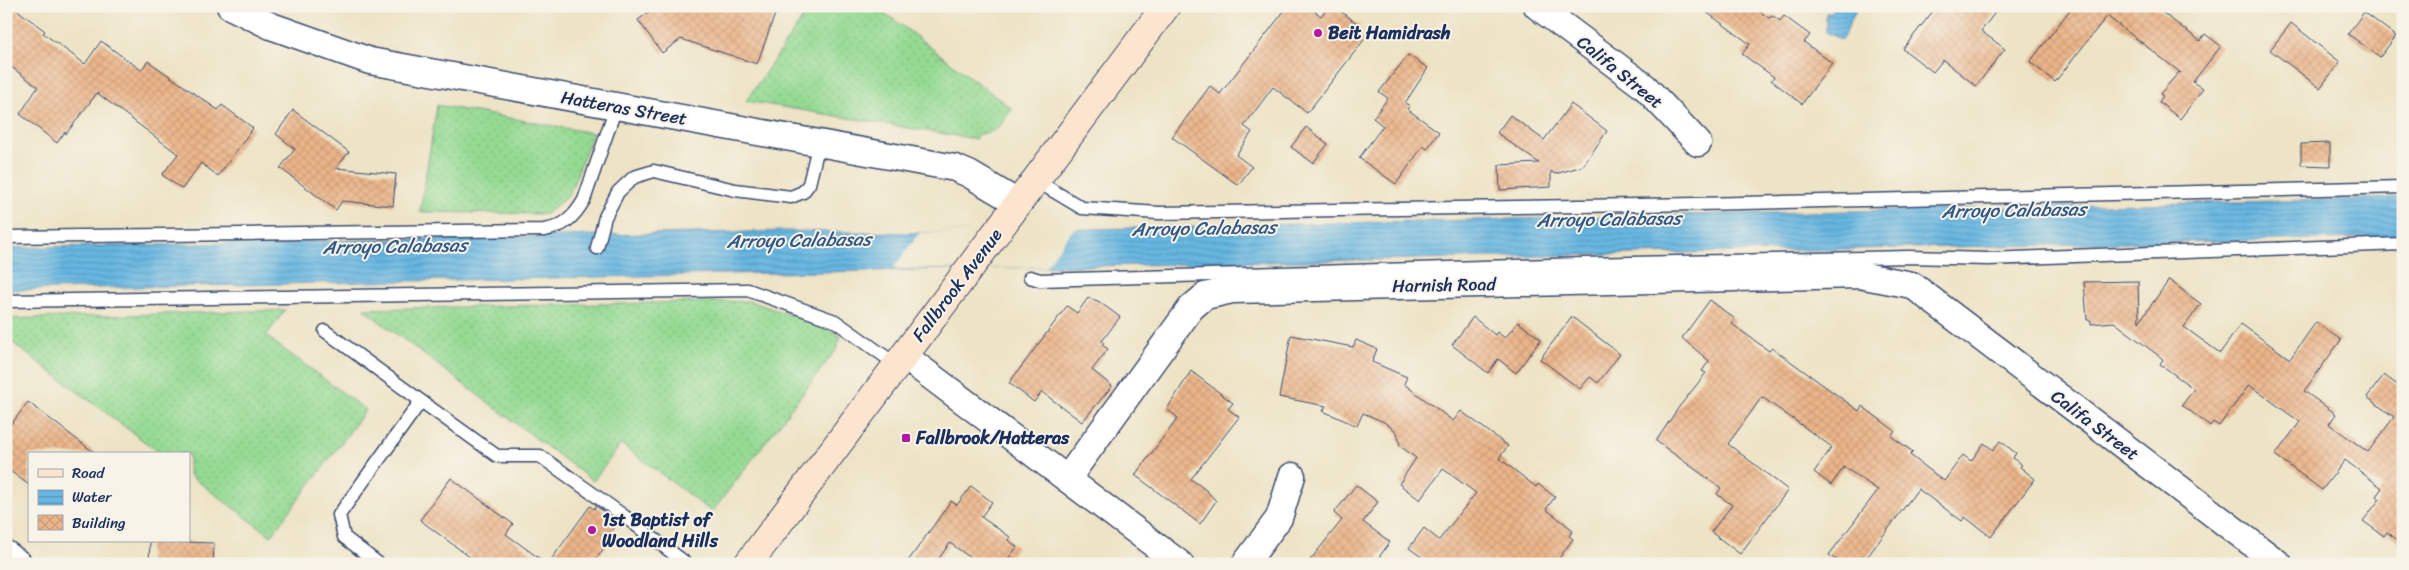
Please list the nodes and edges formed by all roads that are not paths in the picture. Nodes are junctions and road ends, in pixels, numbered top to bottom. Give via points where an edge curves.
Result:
1 (230, 6) edge
2 (1166, 6) edge
3 (1537, 6) edge
4 (616, 107) junction
5 (1698, 142) dead end
6 (819, 143) junction
7 (1035, 180) junction
8 (2403, 187) edge
9 (1018, 202) junction
10 (6, 238) edge
11 (2403, 244) edge
12 (597, 248) dead end
13 (1030, 277) dead end
14 (1912, 285) joint
15 (6, 301) edge
16 (325, 330) dead end
17 (901, 360) junction
18 (421, 401) junction
19 (1292, 476) dead end
20 (1067, 479) junction
21 (6, 554) edge
22 (19, 564) edge
23 (379, 564) edge
24 (687, 564) edge
25 (748, 564) edge
26 (1180, 564) edge
27 (1246, 564) edge
28 (2279, 564) edge

1 - 4 street, Hatteras Street via 271,26 370,61
2 - 7 main road, Fallbrook Avenue
3 - 5 street, Califa Street via 1644,87
4 - 6 street, Hatteras Street
4 - 10 lane via 584,200 576,213 556,228
6 - 9 street, Hatteras Street via 955,168
6 - 12 lane via 809,184 803,192 791,197 735,190 654,171 634,178 618,192 605,217
7 - 8 lane via 1082,208 1159,213
7 - 9 main road, Fallbrook Avenue
9 - 17 main road, Fallbrook Avenue
11 - 13 lane via 1988,259 1909,257 1040,280
14 - 20 street, Harnish Road via 1859,276 1232,290 1206,296 1191,308
14 - 28 street, Califa Street
15 - 17 lane via 748,290 835,321
16 - 18 lane
17 - 20 street
17 - 25 main road, Fallbrook Avenue
18 - 23 lane via 339,515 344,537
18 - 24 lane via 497,456 540,456
19 - 27 street via 1279,518
20 - 26 street
21 - 22 street

